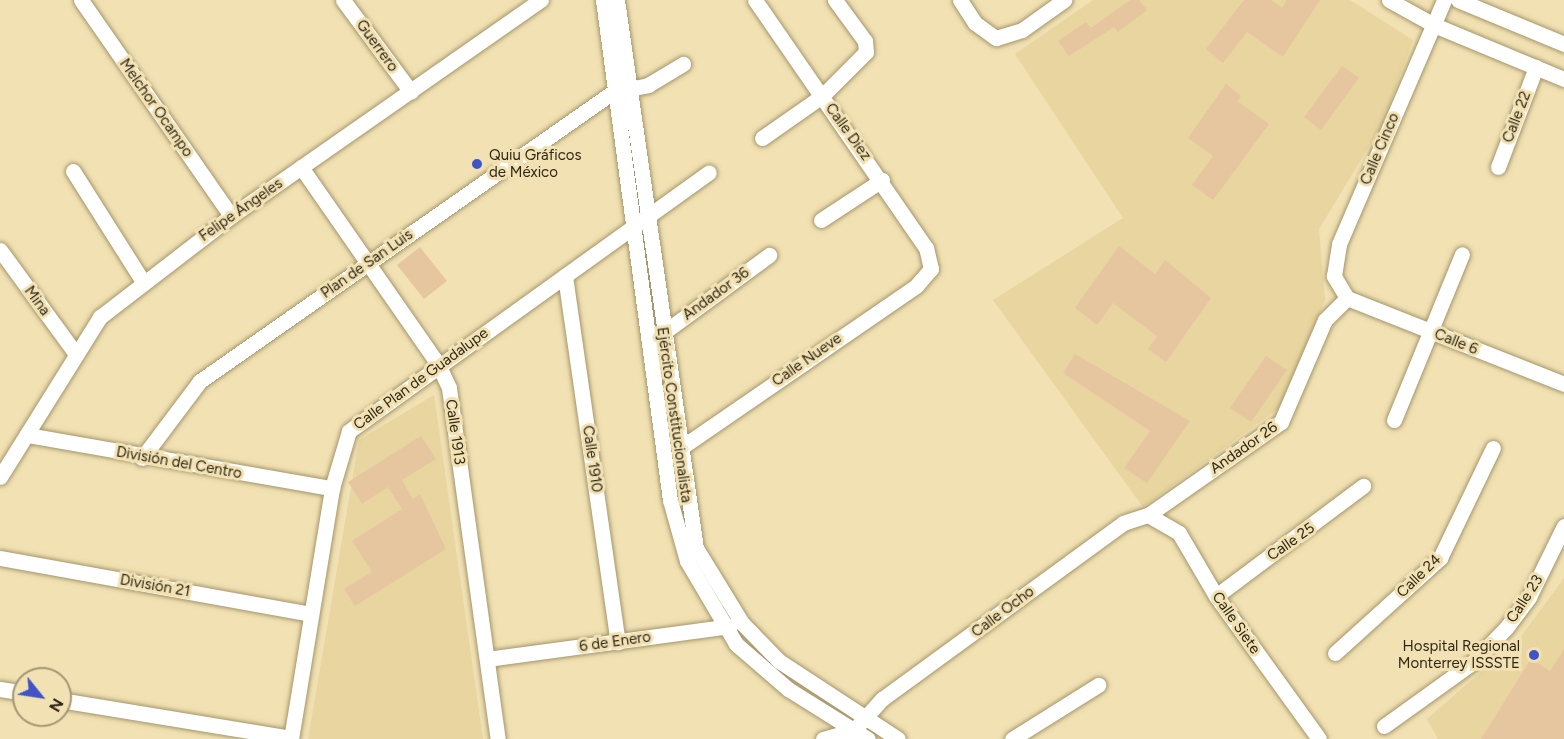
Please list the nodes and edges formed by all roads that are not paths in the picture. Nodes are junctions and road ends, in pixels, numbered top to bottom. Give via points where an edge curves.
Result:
1 (81, 0) edge
2 (343, 0) edge
3 (541, 0) edge
4 (603, 0) edge
5 (617, 0) edge
6 (755, 0) edge
7 (835, 0) edge
8 (960, 0) edge
9 (1064, 0) edge
10 (1389, 0) edge
11 (1444, 0) edge
12 (1458, 0) edge
13 (1434, 26) junction
14 (1564, 44) edge
15 (683, 64) dead end
16 (1536, 67) junction
17 (1564, 79) edge
18 (630, 90) junction
19 (411, 92) junction
20 (614, 92) junction
21 (822, 96) junction
22 (762, 138) dead end
23 (301, 167) junction
24 (1498, 167) dead end
25 (73, 171) dead end
26 (709, 172) dead end
27 (882, 180) junction
28 (231, 216) junction
29 (647, 217) junction
30 (821, 220) dead end
31 (632, 230) junction
32 (0, 250) edge
33 (1462, 254) dead end
34 (769, 255) dead end
35 (365, 265) junction
36 (931, 268) joint
37 (565, 276) junction
38 (142, 280) junction
39 (1347, 298) junction
40 (1431, 332) junction
41 (663, 333) junction
42 (75, 353) junction
43 (438, 364) junction
44 (1564, 384) edge
45 (1394, 420) dead end
46 (27, 435) junction
47 (1493, 448) dead end
48 (679, 449) junction
49 (142, 458) junction
50 (0, 477) edge
51 (1363, 486) dead end
52 (332, 488) junction
53 (1148, 515) junction
54 (1564, 526) edge
55 (0, 558) edge
56 (1216, 596) junction
57 (310, 614) junction
58 (742, 622) junction
59 (724, 628) junction
60 (618, 642) junction
61 (1335, 653) dead end
62 (487, 660) junction
63 (1098, 685) dead end
64 (72, 702) edge
65 (859, 724) junction
66 (1384, 726) dead end
67 (291, 739) edge
68 (498, 739) edge
69 (824, 739) edge
70 (868, 739) edge
71 (898, 739) edge
72 (1012, 739) edge
73 (1319, 739) edge

1 - 28 street, Melchor Ocampo
2 - 19 street, Guerrero
3 - 19 street, Felipe Ángeles
4 - 20 street, Ejército Constitucionalista
5 - 18 street, Ejército Constitucionalista
6 - 21 street, Calle Diez
7 - 21 street via 866,41 866,52
8 - 9 street via 975,23 996,38 1022,30
10 - 13 street
11 - 13 street, Calle Cinco
12 - 14 street
13 - 16 street
13 - 39 street, Calle Cinco via 1339,244 1334,276
15 - 18 street
16 - 17 street
16 - 24 street, Calle 22
18 - 20 street
18 - 29 street, Ejército Constitucionalista
19 - 23 street, Felipe Ángeles
20 - 31 street, Ejército Constitucionalista
20 - 35 street, Plan de San Luis
21 - 22 street
21 - 27 street, Calle Diez
23 - 28 street, Felipe Ángeles
23 - 35 street, Calle 1913
25 - 38 street
26 - 29 street, Calle Plan de Guadalupe
27 - 30 street
27 - 36 street, Calle Diez via 926,248
28 - 38 street, Felipe Ángeles
29 - 31 street, Calle Plan de Guadalupe
29 - 41 street, Ejército Constitucionalista
31 - 37 street, Calle Plan de Guadalupe
31 - 59 street, Ejército Constitucionalista via 675,520 698,587
32 - 42 street, Mina
33 - 40 street
34 - 41 street, Andador 36
35 - 43 street, Calle 1913
35 - 49 street, Plan de San Luis via 200,381
36 - 48 street, Calle Nueve via 916,286
37 - 43 street, Calle Plan de Guadalupe
37 - 60 street, Calle 1910
38 - 42 street, Felipe Ángeles via 100,317
39 - 40 street, Calle 6
39 - 53 street, Andador 26 via 1325,320 1281,422
40 - 44 street, Calle 6
40 - 45 street
41 - 48 street, Ejército Constitucionalista
42 - 46 street, Felipe Ángeles
43 - 52 street, Calle Plan de Guadalupe via 349,431
43 - 62 street, Calle 1913 via 449,388
46 - 49 street, División del Centro
46 - 50 street, Felipe Ángeles
47 - 61 street, Calle 24 via 1440,558
48 - 58 street, Ejército Constitucionalista via 696,548
49 - 52 street, División del Centro
51 - 56 street, Calle 25
52 - 57 street, Calle Plan de Guadalupe
53 - 56 street, Calle Siete via 1179,533
53 - 65 street, Calle Ocho via 1123,523
54 - 66 street, Calle 23 via 1529,597 1506,628 1473,662
55 - 57 street, División 21
56 - 73 street, Calle Siete
57 - 67 street, Calle Plan de Guadalupe
58 - 59 street, 6 de Enero
58 - 65 street, Ejército Constitucionalista via 779,661
59 - 60 street, 6 de Enero
59 - 65 street, Ejército Constitucionalista via 788,689
60 - 62 street, 6 de Enero
62 - 68 street, Calle 1913
63 - 72 street
64 - 67 street
65 - 69 street
65 - 70 street, Ejército Constitucionalista
65 - 71 street, Ejército Constitucionalista

